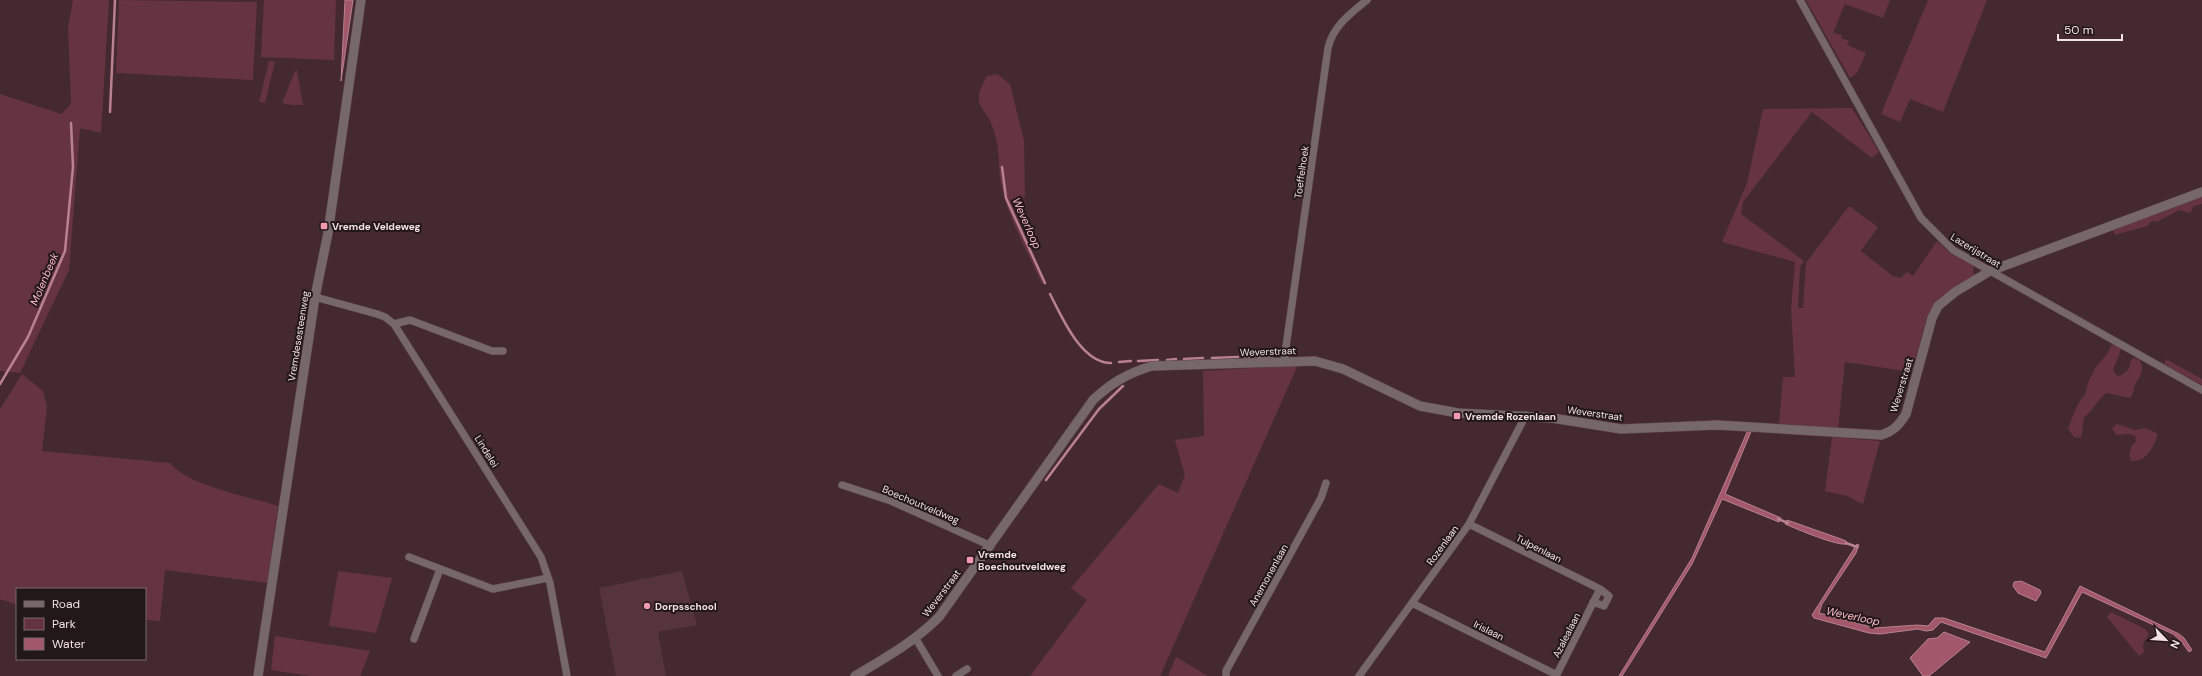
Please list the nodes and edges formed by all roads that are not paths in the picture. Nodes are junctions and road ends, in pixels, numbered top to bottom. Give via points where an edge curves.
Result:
1 (362, 0) edge
2 (1367, 0) edge
3 (1800, 0) edge
4 (2202, 192) edge
5 (1990, 271) junction
6 (315, 297) junction
7 (394, 324) junction
8 (503, 351) dead end
9 (1284, 362) junction
10 (2202, 390) edge
11 (1526, 415) junction
12 (1326, 483) dead end
13 (842, 485) dead end
14 (1469, 524) junction
15 (991, 546) junction
16 (409, 557) dead end
17 (440, 569) junction
18 (548, 578) junction
19 (1600, 589) junction
20 (1594, 602) junction
21 (1412, 603) junction
22 (414, 638) dead end
23 (916, 638) junction
24 (967, 669) dead end
25 (1556, 675) edge
26 (258, 676) edge
27 (567, 676) edge
28 (855, 676) edge
29 (938, 676) edge
30 (956, 676) edge
31 (1226, 676) edge
32 (1359, 676) edge

1 - 6 street, Vremdesesteenweg via 328,233
2 - 9 street, Toeffelhoek via 1337,28 1328,48
3 - 5 street, Lazerijstraat via 1921,218 1953,250
4 - 5 street, Weverstraat
5 - 10 street, Lazerijstraat
5 - 11 street, Weverstraat via 1955,292 1938,306 1932,318 1906,414 1898,426 1889,433 1872,435 1717,425 1621,429
6 - 7 street, Lindelei via 377,314
6 - 26 street, Vremdesesteenweg
7 - 8 street via 410,320 492,350
7 - 18 street, Lindelei via 541,556
9 - 11 street, Weverstraat via 1315,361 1330,364 1420,406 1458,413
9 - 15 street, Weverstraat via 1152,366 1120,377 1093,400
11 - 14 street, Rozenlaan
12 - 31 street, Anemonenlaan via 1321,498 1226,671
13 - 15 street, Boechoutveldweg via 891,500
14 - 19 street, Tulpenlaan
14 - 21 street, Rozenlaan
15 - 23 street, Weverstraat via 939,618
16 - 17 street
17 - 18 street via 493,588
17 - 22 street
18 - 27 street, Lindelei
19 - 20 street, Azalealaan
19 - 20 street via 1609,596 1604,606
20 - 25 street, Azalealaan
21 - 25 street, Irislaan
21 - 32 street, Rozenlaan
23 - 28 street, Weverstraat
23 - 29 street
24 - 30 street

